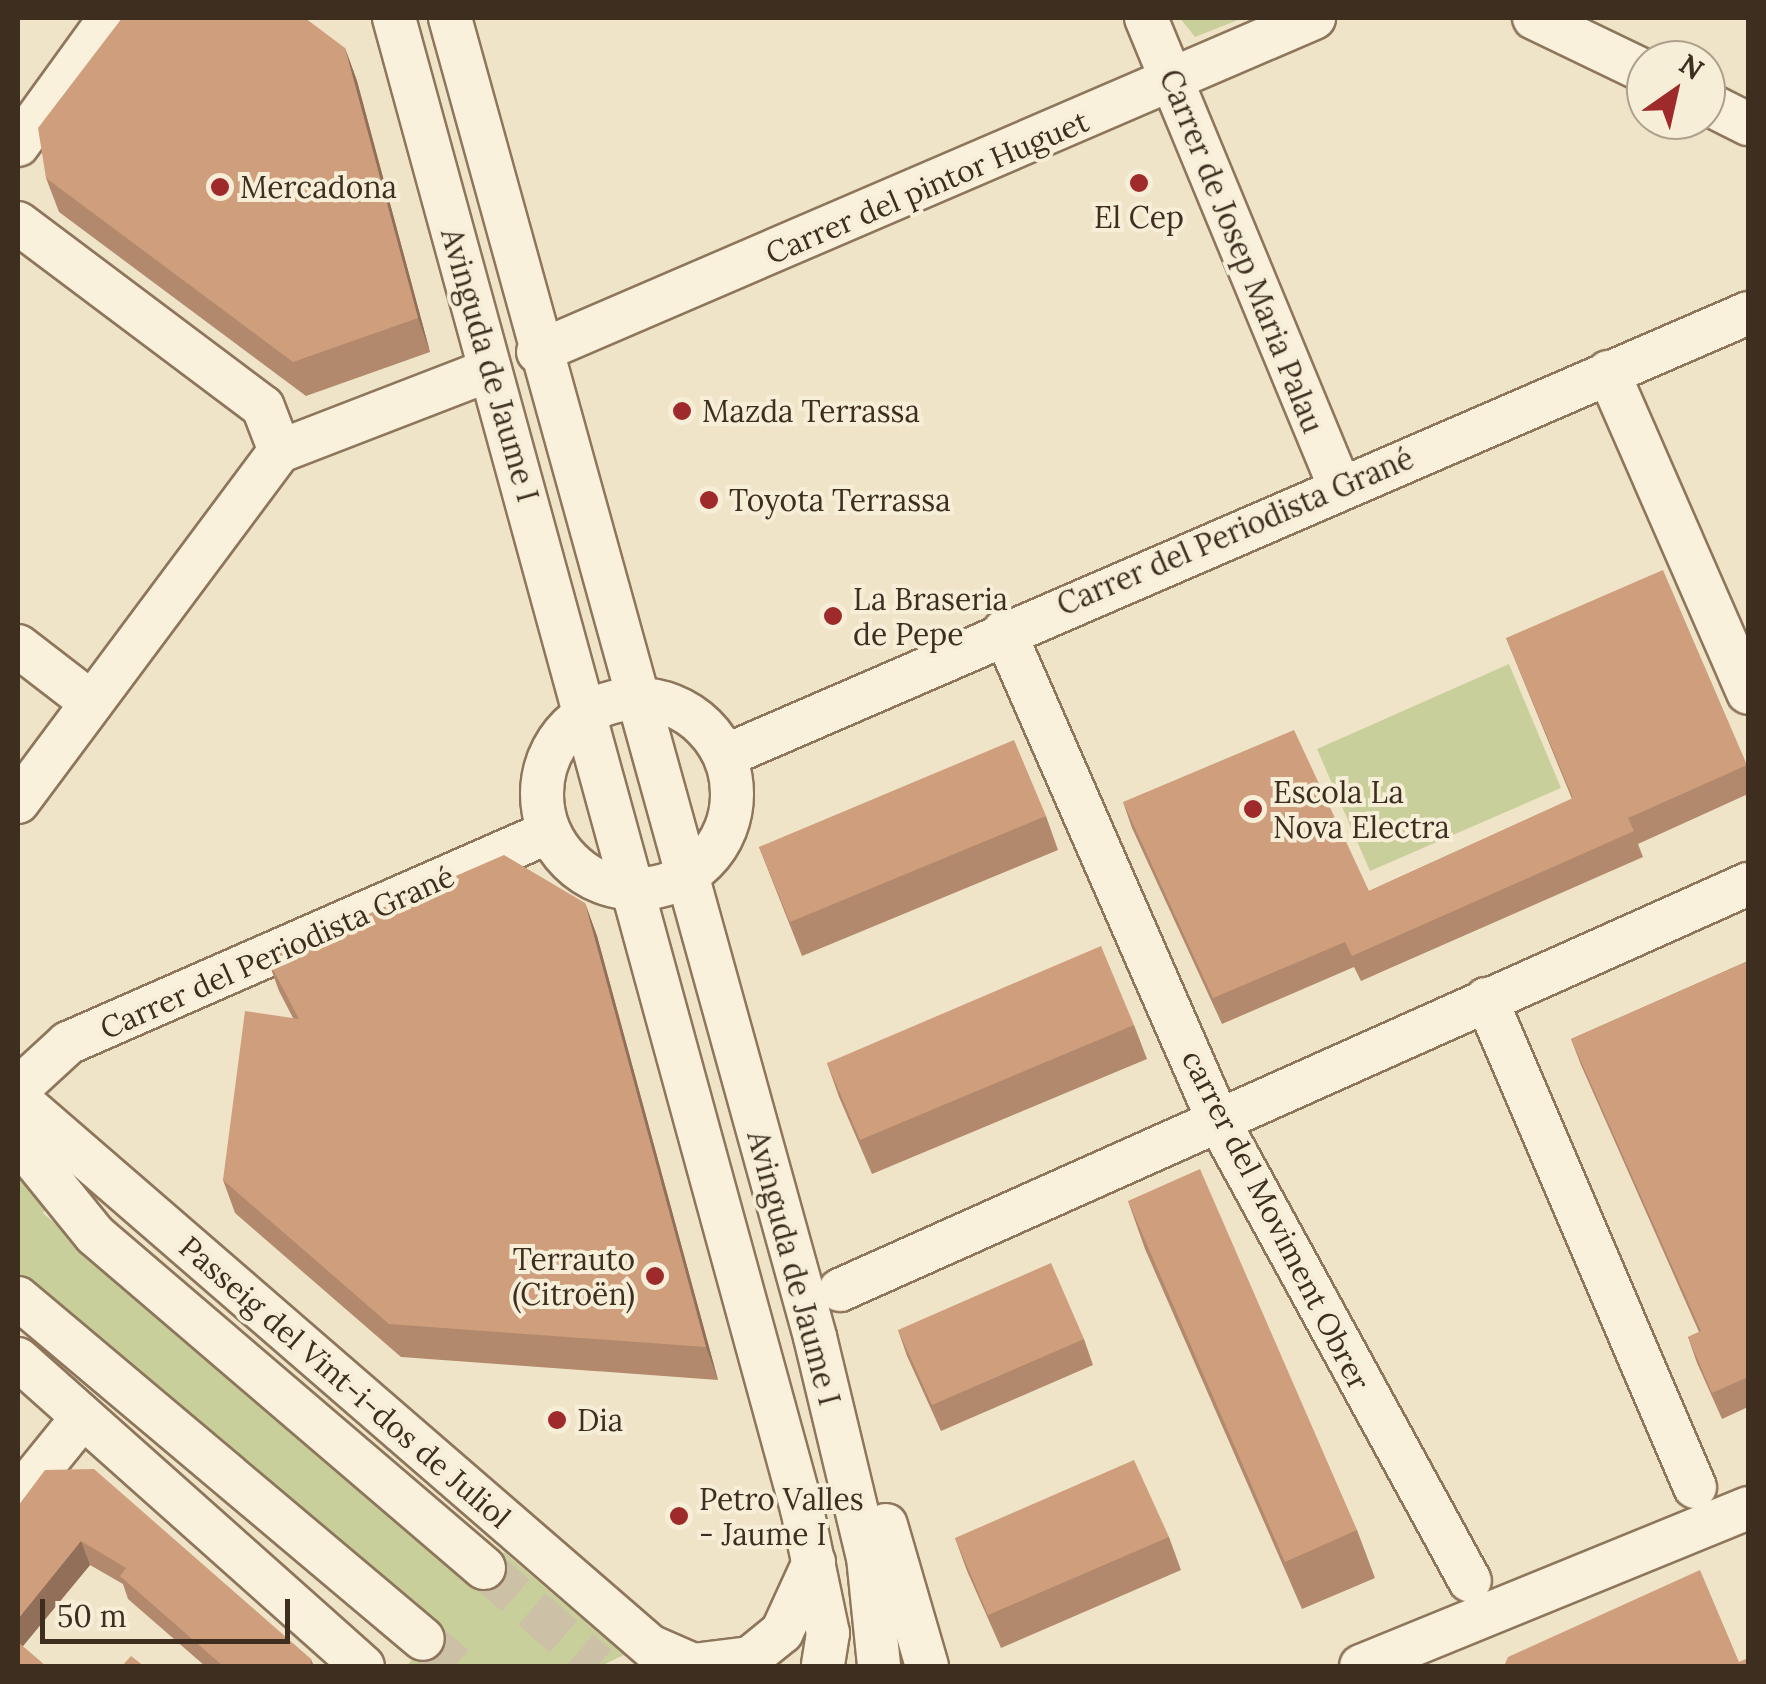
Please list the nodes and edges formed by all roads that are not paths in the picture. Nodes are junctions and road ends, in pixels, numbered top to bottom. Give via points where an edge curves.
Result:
1 (110, 18) edge
2 (394, 18) edge
3 (450, 18) edge
4 (1146, 18) edge
5 (1314, 18) edge
6 (1550, 21) edge
7 (1626, 61) edge
8 (1172, 84) junction
9 (18, 145) edge
10 (18, 224) edge
11 (1748, 313) edge
12 (538, 352) junction
13 (490, 370) junction
14 (1608, 372) junction
15 (280, 451) junction
16 (1339, 485) junction
17 (1004, 631) junction
18 (18, 646) edge
19 (1748, 692) edge
20 (635, 698) junction
21 (92, 702) junction
22 (587, 712) junction
23 (725, 756) junction
24 (18, 802) edge
25 (550, 832) junction
26 (690, 874) junction
27 (1748, 884) edge
28 (634, 890) junction
29 (1486, 1000) junction
30 (18, 1089) edge
31 (18, 1099) edge
32 (1218, 1120) junction
33 (18, 1140) edge
34 (840, 1290) dead end
35 (18, 1298) edge
36 (815, 1338) junction
37 (18, 1359) edge
38 (82, 1418) junction
39 (1695, 1487) dead end
40 (18, 1497) edge
41 (1748, 1508) edge
42 (814, 1562) junction
43 (484, 1568) tunnel mouth
44 (1470, 1581) dead end
45 (422, 1639) tunnel mouth
46 (662, 1657) edge
47 (1425, 1658) edge
48 (363, 1666) edge
49 (823, 1666) edge
50 (879, 1666) edge
51 (927, 1666) edge
52 (1361, 1666) edge

1 - 9 street
2 - 13 street, Avinguda de Jaume I
3 - 12 street, Avinguda de Jaume I
4 - 8 street, Carrer de Josep Maria Palau
5 - 8 street, Carrer del pintor Huguet
6 - 7 street
8 - 12 street, Carrer del pintor Huguet
8 - 16 street, Carrer de Josep Maria Palau
10 - 15 street via 262,408
11 - 14 street, Carrer del Periodista Grané
12 - 20 street, Avinguda de Jaume I
13 - 15 street
13 - 22 street, Avinguda de Jaume I
14 - 16 street, Carrer del Periodista Grané
14 - 19 street
15 - 21 street
16 - 17 street, Carrer del Periodista Grané
17 - 23 street, Carrer del Periodista Grané
17 - 32 street, carrer del Moviment Obrer
18 - 21 street
20 - 22 street
20 - 23 street via 689,713
20 - 26 street, Avinguda de Jaume I
21 - 24 street
22 - 25 street via 546,765
22 - 28 street, Avinguda de Jaume I
23 - 26 street via 732,808 710,856
25 - 28 street via 575,866
25 - 30 street, Carrer del Periodista Grané via 68,1043
26 - 28 street
26 - 36 street, Avinguda de Jaume I
27 - 29 street
28 - 42 street, Avinguda de Jaume I
29 - 32 street
29 - 39 street
31 - 46 street, Passeig del Vint-i-dos de Juliol
32 - 34 street
32 - 44 street, carrer del Moviment Obrer
33 - 43 street, Passeig del Vint-i-dos de Juliol via 95,1234
35 - 45 street
36 - 50 street, Avinguda de Jaume I via 868,1557
36 - 51 street via 878,1492
37 - 38 street
38 - 40 street
38 - 48 street
41 - 47 street via 1473,1628
42 - 46 street, Passeig del Vint-i-dos de Juliol via 782,1632 750,1658 693,1666
42 - 49 street, Avinguda de Jaume I via 828,1633
47 - 52 street

